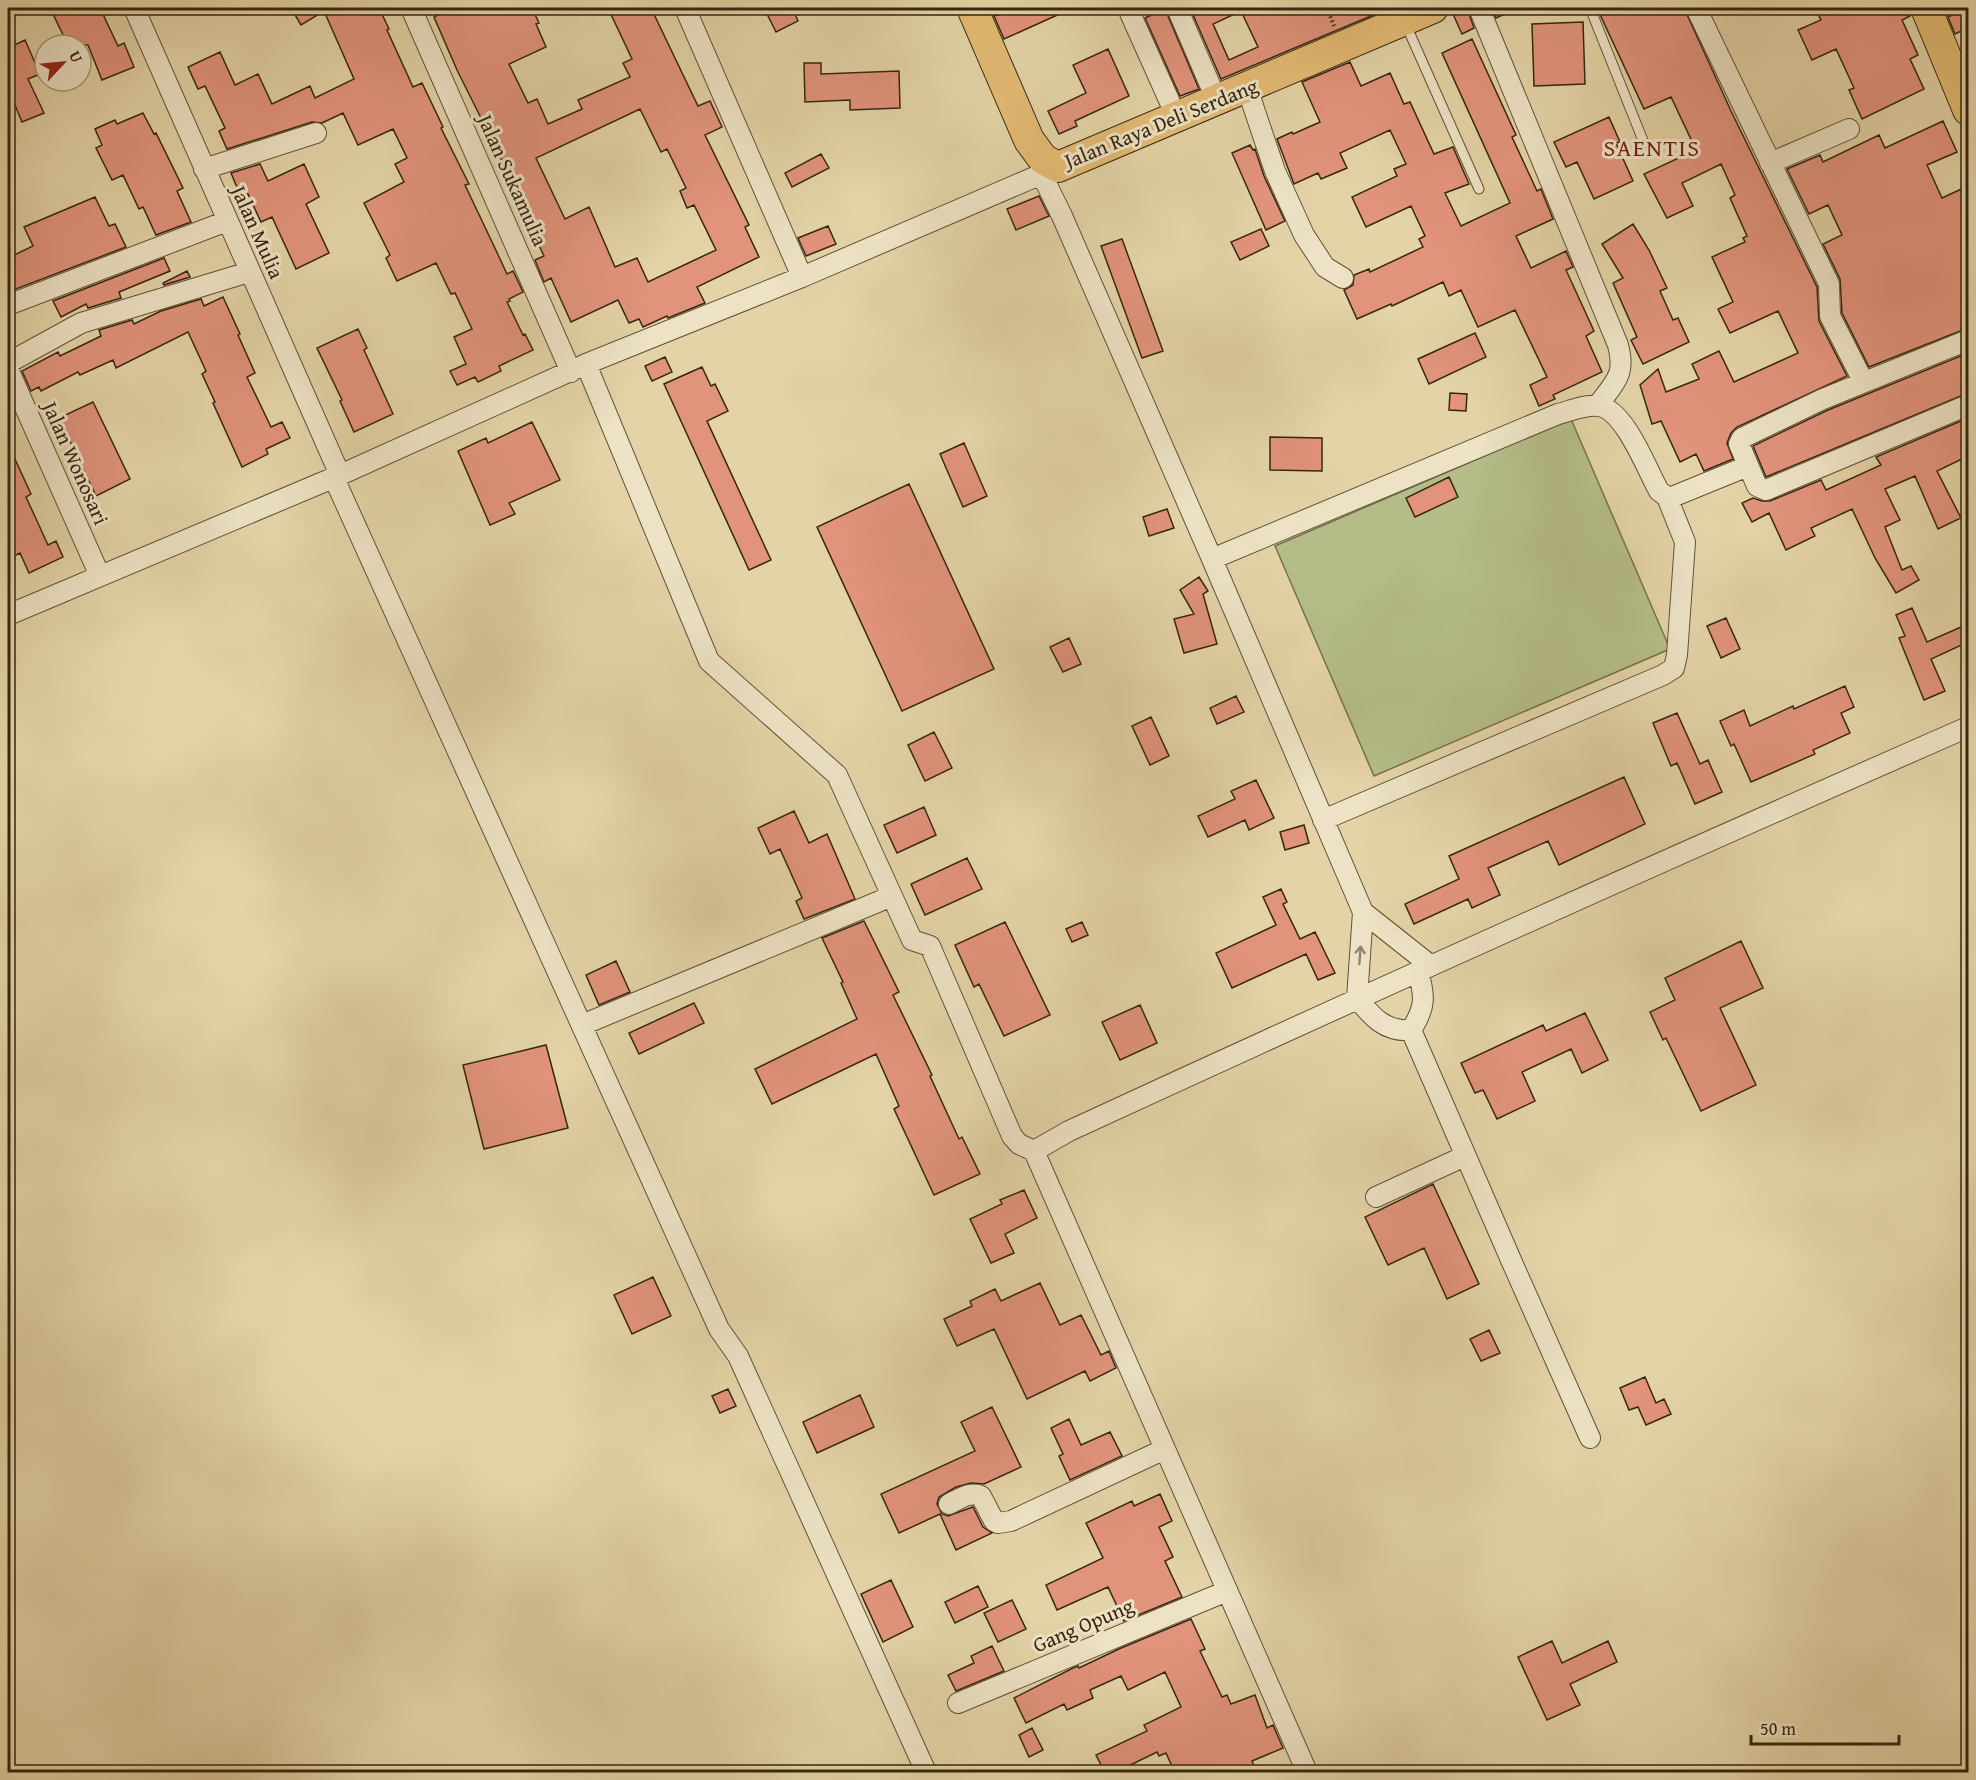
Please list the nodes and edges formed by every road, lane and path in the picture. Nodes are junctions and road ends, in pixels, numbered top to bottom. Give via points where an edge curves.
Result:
1 (134, 8) edge
2 (411, 8) edge
3 (685, 8) edge
4 (972, 8) edge
5 (1178, 8) edge
6 (1433, 8) edge
7 (1479, 8) edge
8 (1590, 8) edge
9 (1696, 8) edge
10 (1926, 8) edge
11 (1130, 13) dead end
12 (1404, 20) junction
13 (1247, 88) junction
14 (1217, 100) junction
15 (1968, 110) edge
16 (1177, 118) junction
17 (1849, 129) dead end
18 (316, 133) dead end
19 (1644, 143) dead end
20 (1770, 163) junction
21 (204, 169) junction
22 (1050, 171) junction
23 (1479, 189) dead end
24 (227, 221) junction
25 (249, 272) junction
26 (802, 277) junction
27 (1343, 278) dead end
28 (8, 305) edge
29 (1968, 340) edge
30 (8, 363) edge
31 (578, 368) junction
32 (8, 369) edge
33 (1863, 381) junction
34 (1598, 405) junction
35 (1968, 405) edge
36 (1748, 466) junction
37 (337, 477) junction
38 (1667, 497) junction
39 (1212, 559) junction
40 (100, 576) junction
41 (8, 615) edge
42 (1968, 727) edge
43 (1323, 820) junction
44 (892, 896) junction
45 (1363, 912) junction
46 (1424, 968) junction
47 (1357, 998) junction
48 (582, 1025) junction
49 (1412, 1030) junction
50 (1034, 1151) junction
51 (1465, 1156) junction
52 (1376, 1197) dead end
53 (1590, 1438) dead end
54 (1165, 1449) junction
55 (950, 1504) dead end
56 (1227, 1591) junction
57 (958, 1703) dead end
58 (926, 1773) edge
59 (1307, 1773) edge

1 - 21 street, Jalan Mulia
2 - 31 street, Jalan Sukamulia
3 - 26 street
4 - 22 main road, Jalan Raya Deli Serdang via 1029,140
5 - 14 street
6 - 12 main road, Jalan Raya Deli Serdang
7 - 34 street via 1618,345 1622,363 1617,378
8 - 19 lane
9 - 20 street
10 - 15 main road
11 - 16 street
12 - 13 main road, Jalan Raya Deli Serdang
12 - 23 lane
13 - 14 main road, Jalan Raya Deli Serdang
13 - 27 street via 1275,171 1304,235 1324,267
14 - 16 main road, Jalan Raya Deli Serdang
16 - 22 main road, Jalan Raya Deli Serdang
17 - 20 street
18 - 21 street
20 - 33 street via 1829,284 1830,316
21 - 24 street, Jalan Mulia
22 - 26 street
22 - 39 street via 1062,216
24 - 25 street, Jalan Mulia
24 - 28 street
25 - 30 street via 81,323
25 - 37 street, Jalan Mulia
26 - 31 street
29 - 33 street
31 - 37 street
31 - 44 street, Jalan Sukamulia via 709,661 837,775
32 - 40 street, Jalan Wonosari
33 - 36 street via 1742,438 1738,444
34 - 38 street via 1615,416 1628,432 1659,491
34 - 39 street via 1558,414
35 - 36 street via 1766,490 1757,486
36 - 38 street
37 - 40 street
37 - 48 street, Jalan Mulia
38 - 43 street via 1685,542 1674,668
39 - 43 street
40 - 41 street
42 - 46 street
43 - 45 street
44 - 48 street
44 - 50 street, Jalan Sukamulia via 912,940 930,946 1012,1136
45 - 46 street
47 -> 45 street
46 - 47 street
46 - 49 street via 1424,1005
47 - 49 street via 1375,1020 1400,1031
47 - 50 street via 1069,1131
48 - 58 street, Jalan Mulia via 719,1329 738,1356
49 - 51 street
50 - 54 street
51 - 52 street
51 - 53 street
54 - 55 street via 1011,1521 994,1521 981,1496 976,1494
54 - 56 street
56 - 57 street, Gang Opung
56 - 59 street

